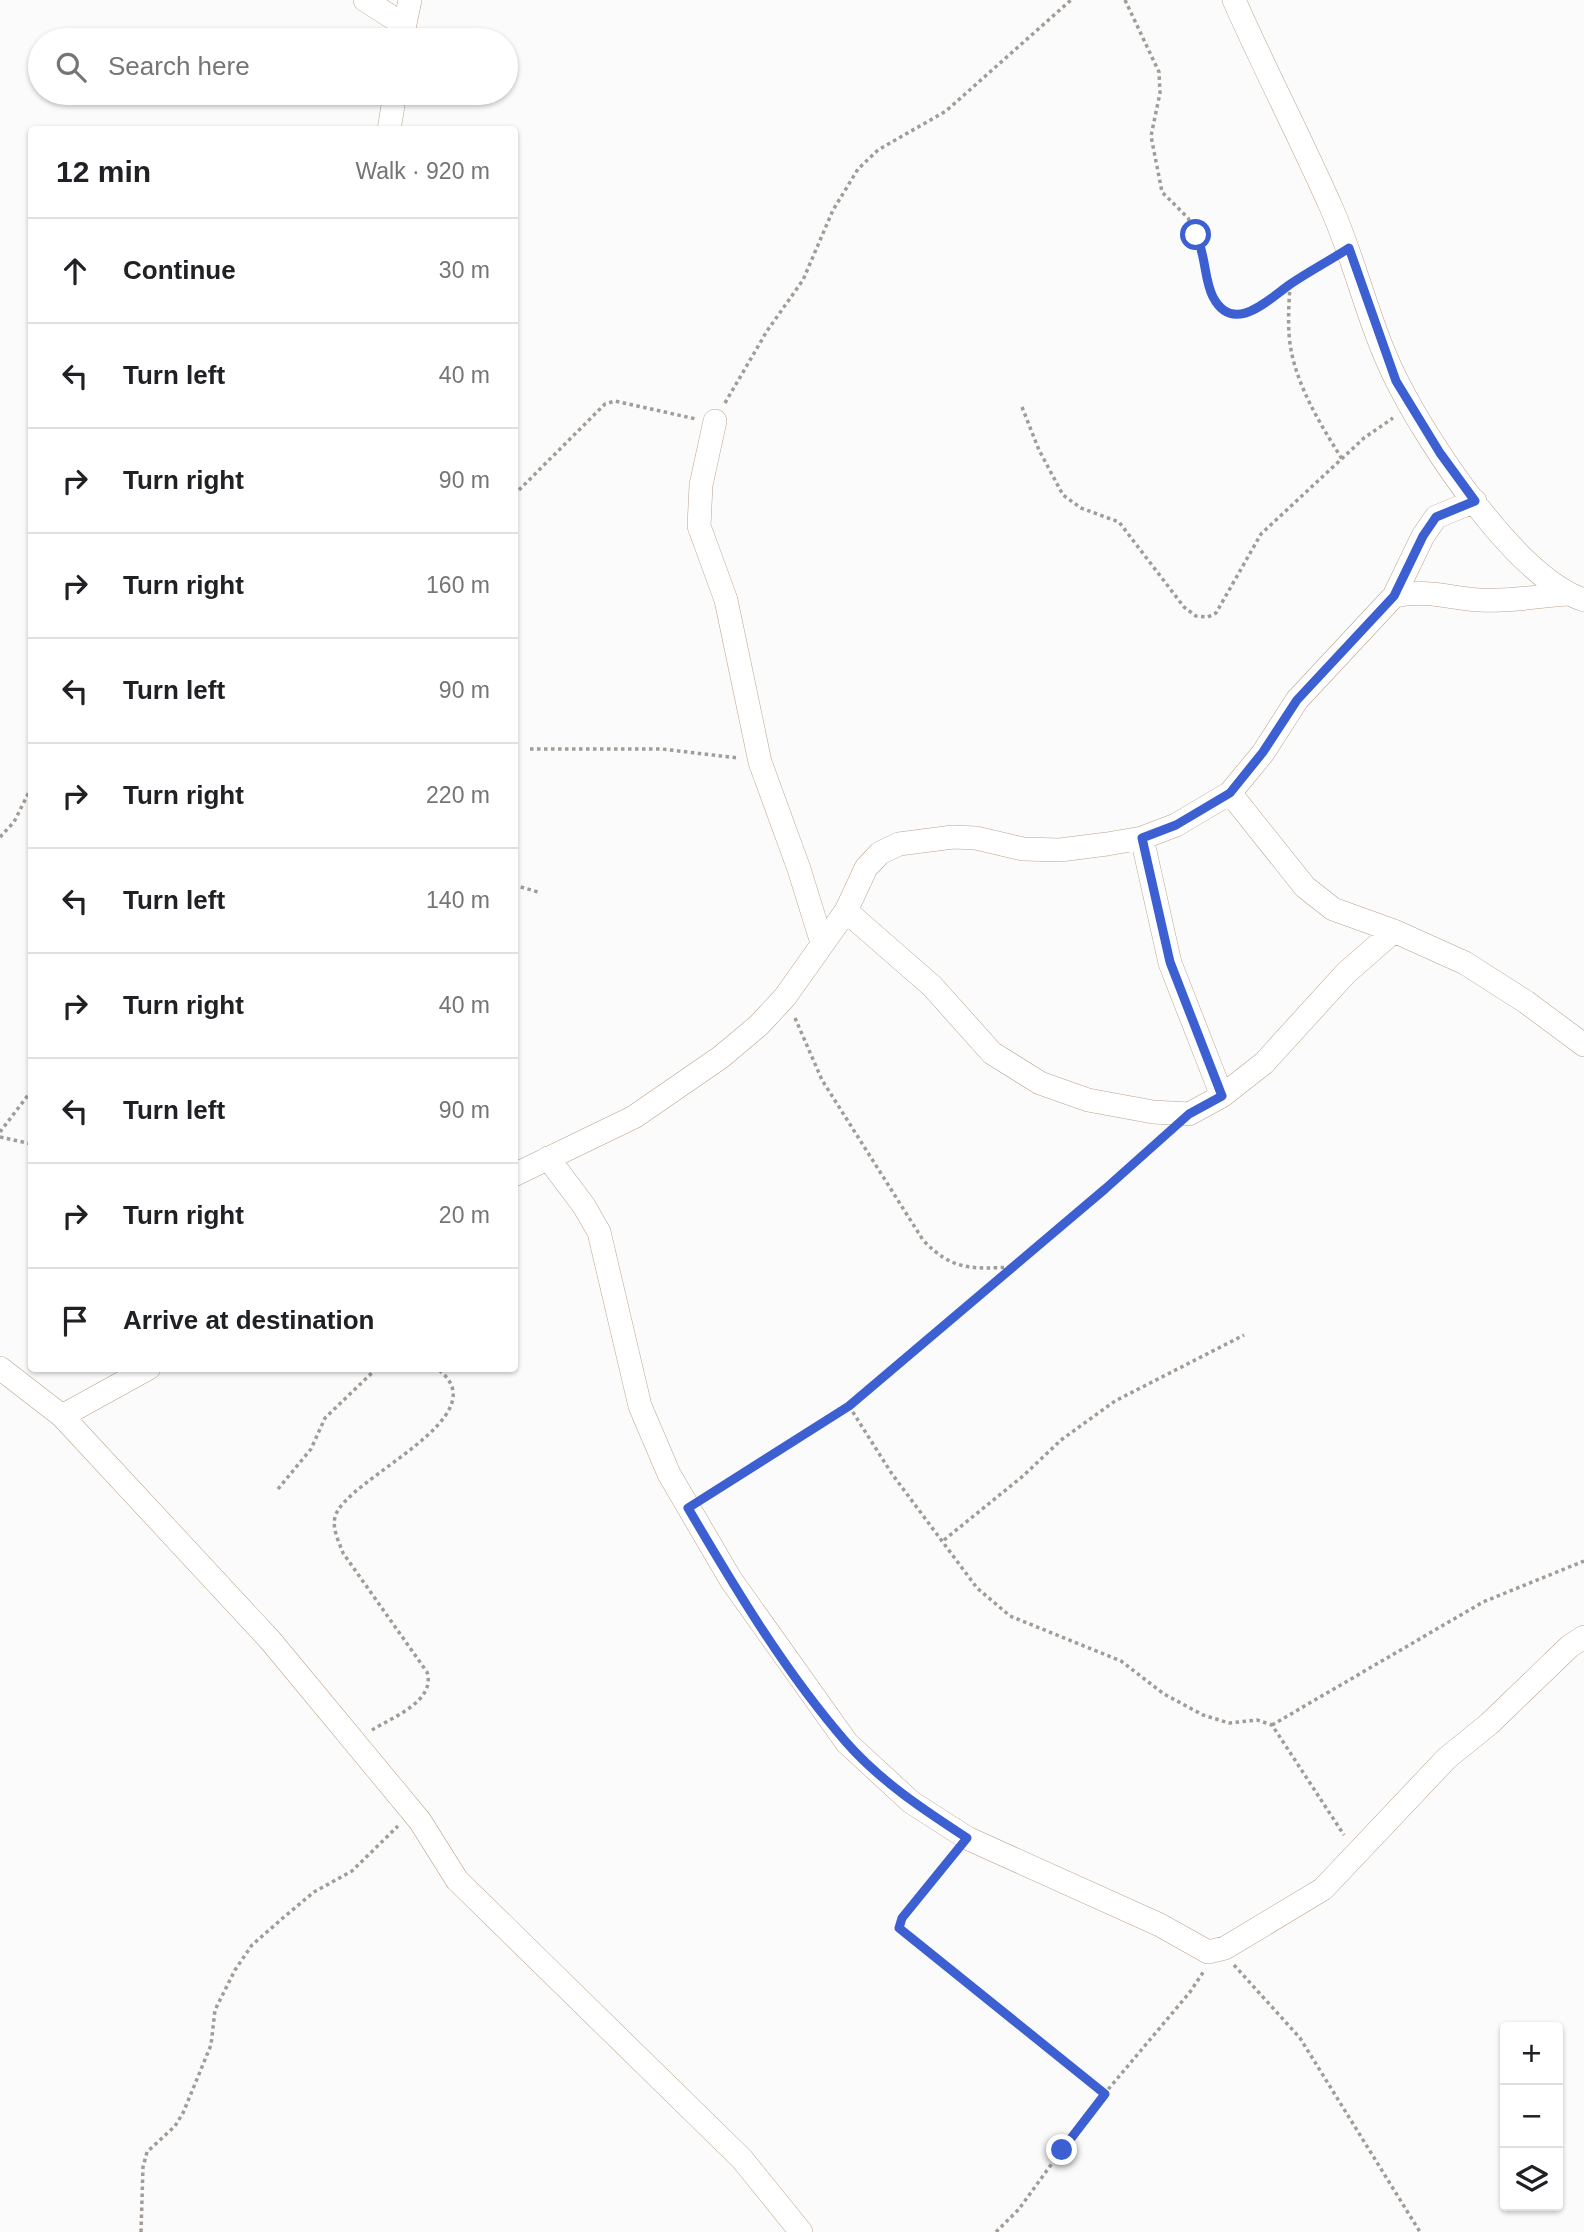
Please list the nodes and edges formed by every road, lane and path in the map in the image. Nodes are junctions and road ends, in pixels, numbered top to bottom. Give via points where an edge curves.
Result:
1 (365, 0) edge
2 (410, 0) edge
3 (1071, 0) edge
4 (1125, 0) edge
5 (1234, 0) edge
6 (397, 28) edge
7 (404, 28) edge
8 (393, 105) edge
9 (390, 126) edge
10 (1349, 248) junction
11 (1290, 285) junction
12 (1411, 405) junction
13 (1022, 407) dead end
14 (715, 421) junction
15 (1342, 459) junction
16 (518, 491) edge
17 (1475, 501) junction
18 (1394, 596) junction
19 (1575, 597) edge
20 (530, 749) dead end
21 (760, 762) junction
22 (1230, 793) junction
23 (28, 794) edge
24 (0, 837) edge
25 (1142, 838) junction
26 (518, 887) edge
27 (538, 892) dead end
28 (846, 911) junction
29 (1394, 931) junction
30 (822, 943) junction
31 (785, 997) junction
32 (1584, 1045) edge
33 (28, 1096) edge
34 (1222, 1096) junction
35 (1189, 1114) junction
36 (0, 1135) edge
37 (28, 1143) edge
38 (548, 1158) junction
39 (518, 1173) edge
40 (1013, 1267) junction
41 (1244, 1335) dead end
42 (0, 1368) edge
43 (142, 1372) edge
44 (373, 1372) edge
45 (440, 1372) edge
46 (849, 1406) junction
47 (62, 1416) junction
48 (278, 1489) dead end
49 (688, 1508) junction
50 (944, 1540) junction
51 (1584, 1561) edge
52 (1584, 1637) edge
53 (1272, 1725) junction
54 (353, 1741) junction
55 (412, 1812) junction
56 (967, 1838) junction
57 (1357, 1853) junction
58 (1221, 1950) junction
59 (1105, 2094) junction
60 (141, 2232) edge
61 (802, 2232) edge
62 (996, 2232) edge
63 (1420, 2232) edge

1 - 6 street
2 - 7 street
3 - 14 path via 946,111 878,150 858,169 833,210 803,280 767,331
4 - 11 path via 1159,72 1160,93 1151,136 1162,192 1188,218 1204,251 1212,296 1222,310 1246,314
5 - 10 street
8 - 9 street
10 - 11 path
10 - 12 street via 1396,381
11 - 15 path via 1289,336 1301,378 1316,418
12 - 15 path
12 - 17 street
13 - 15 path via 1063,495 1081,508 1119,522 1184,607 1196,616 1216,613 1261,534
14 - 16 path via 615,401 605,404
14 - 21 street via 701,485 699,526 726,600
17 - 18 street via 1436,517
17 - 19 street via 1523,560
18 - 19 street via 1431,592 1478,600
18 - 22 street via 1297,700
20 - 21 path via 699,751
21 - 30 street
22 - 25 street via 1176,825
22 - 29 street via 1305,887 1333,909
23 - 24 path via 14,822
25 - 28 street via 1060,850 1023,849 964,838 899,844 880,853 866,868
25 - 34 street via 1170,962
26 - 27 path
28 - 30 street
28 - 35 street via 932,986 992,1053 1040,1083 1088,1100
29 - 32 street via 1465,963
29 - 34 street via 1346,973 1264,1063
30 - 31 street
31 - 38 street via 722,1057 663,1099 593,1139
31 - 40 path via 822,1080 923,1240 951,1264 975,1269
33 - 36 path
34 - 35 street
35 - 40 path
36 - 37 path
38 - 39 street
38 - 49 street via 600,1232 640,1406
40 - 46 path
41 - 50 path via 1115,1401 1061,1440
42 - 47 street
43 - 47 street
44 - 48 path via 325,1418 311,1449
45 - 54 path via 451,1384 452,1394 439,1424 349,1496 335,1516 343,1553 428,1672 430,1683 412,1705
46 - 49 path
46 - 50 path via 892,1474
47 - 54 street via 270,1640
49 - 56 street via 730,1580 847,1743 911,1801
50 - 53 path via 977,1588 1010,1616 1121,1661 1164,1694 1203,1715 1228,1723 1257,1720
51 - 53 path via 1483,1602
52 - 57 street via 1447,1759
53 - 57 path
54 - 55 street
55 - 60 path via 352,1871 314,1892 251,1945 215,2010 211,2045 183,2113 147,2152
55 - 61 street via 457,1880 742,2159
56 - 58 street via 1160,1925 1208,1952
56 - 59 path via 902,1918 899,1928
57 - 58 street via 1323,1889
58 - 59 path
58 - 63 path via 1300,2038
59 - 62 path via 1019,2209

